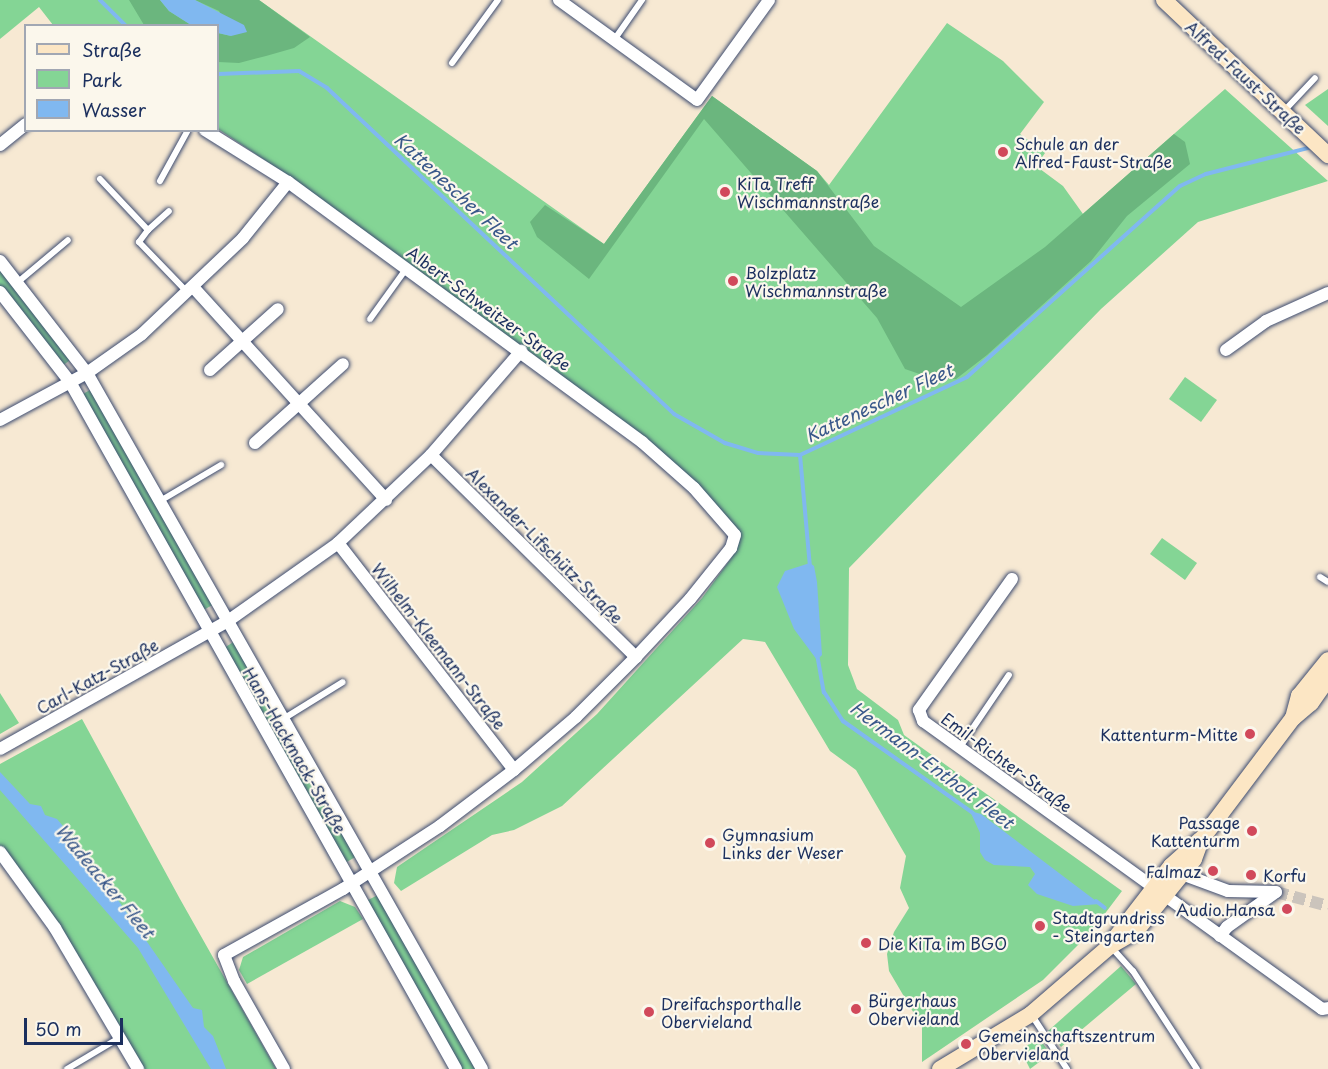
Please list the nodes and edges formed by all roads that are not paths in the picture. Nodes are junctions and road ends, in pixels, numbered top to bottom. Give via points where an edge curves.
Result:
1 (498, 0) edge
2 (560, 0) edge
3 (642, 0) edge
4 (769, 0) edge
5 (1164, 0) edge
6 (614, 40) junction
7 (452, 63) dead end
8 (1315, 78) dead end
9 (1283, 111) junction
10 (24, 126) edge
11 (187, 132) edge
12 (208, 132) edge
13 (0, 144) edge
14 (1328, 154) edge
15 (100, 178) dead end
16 (160, 181) dead end
17 (288, 182) junction
18 (169, 211) dead end
19 (148, 230) junction
20 (68, 240) dead end
21 (0, 261) edge
22 (406, 268) junction
23 (18, 282) junction
24 (191, 290) junction
25 (0, 292) edge
26 (1328, 293) edge
27 (278, 309) dead end
28 (370, 319) dead end
29 (243, 340) junction
30 (1226, 350) dead end
31 (521, 351) junction
32 (343, 364) dead end
33 (210, 370) dead end
34 (87, 373) junction
35 (70, 382) junction
36 (299, 403) junction
37 (0, 420) edge
38 (255, 443) dead end
39 (431, 455) junction
40 (221, 465) dead end
41 (386, 500) junction
42 (159, 501) junction
43 (338, 543) junction
44 (1320, 577) dead end
45 (1012, 579) dead end
46 (1328, 582) edge
47 (228, 621) junction
48 (210, 632) junction
49 (636, 657) junction
50 (1328, 660) edge
51 (1009, 675) dead end
52 (343, 682) dead end
53 (1326, 685) edge
54 (1293, 718) junction
55 (283, 719) junction
56 (960, 747) junction
57 (0, 749) edge
58 (514, 770) junction
59 (1201, 840) junction
60 (0, 852) edge
61 (370, 872) junction
62 (1182, 874) junction
63 (352, 883) junction
64 (1159, 892) junction
65 (1220, 936) junction
66 (1110, 946) junction
67 (1328, 1008) edge
68 (1031, 1014) junction
69 (119, 1038) junction
70 (991, 1041) junction
71 (67, 1069) edge
72 (138, 1069) edge
73 (284, 1069) edge
74 (456, 1069) edge
75 (482, 1069) edge
76 (940, 1069) edge
77 (961, 1069) edge
78 (1067, 1069) edge
79 (1197, 1069) edge

1 - 7 lane
2 - 6 street
3 - 6 lane
4 - 6 street via 697,100
5 - 9 street, Alfred-Faust-Straße
8 - 9 lane
9 - 14 street, Alfred-Faust-Straße
10 - 13 street
11 - 16 lane
12 - 17 street, Albert-Schweitzer-Straße
15 - 19 lane
17 - 22 street, Albert-Schweitzer-Straße
17 - 24 street via 243,238
18 - 19 lane
19 - 24 lane via 139,242
20 - 23 lane
21 - 23 street, Hans-Hackmack-Straße
22 - 28 lane
22 - 31 street, Albert-Schweitzer-Straße
23 - 34 street, Hans-Hackmack-Straße
24 - 29 street
24 - 34 street via 142,334
25 - 35 street, Hans-Hackmack-Straße
26 - 30 street via 1266,321
27 - 29 street
29 - 33 street
29 - 36 street
31 - 39 street
31 - 49 street, Albert-Schweitzer-Straße via 642,442 694,488 735,536 731,548 690,599
32 - 36 street
34 - 35 street
34 - 42 street, Hans-Hackmack-Straße
35 - 37 street
35 - 48 street, Hans-Hackmack-Straße
36 - 38 street
36 - 41 street
39 - 41 street
39 - 49 street, Alexander-Lifschütz-Straße
40 - 42 lane
41 - 43 street
42 - 47 street, Hans-Hackmack-Straße
43 - 47 street
43 - 58 street, Wilhelm-Kleemann-Straße
44 - 46 lane
45 - 56 street, Emil-Richter-Straße via 919,710 923,722
47 - 48 street
47 - 55 street, Hans-Hackmack-Straße
48 - 57 street, Carl-Katz-Straße
48 - 63 street, Hans-Hackmack-Straße
49 - 58 street via 576,717
50 - 54 street via 1299,696
51 - 56 lane
52 - 55 lane
53 - 54 street
54 - 59 street
55 - 61 street, Hans-Hackmack-Straße
56 - 64 street, Emil-Richter-Straße
58 - 61 street
59 - 62 street
59 - 64 street
60 - 69 street via 55,928
61 - 63 street
61 - 75 street, Hans-Hackmack-Straße
62 - 64 street
62 - 65 street via 1228,891 1276,892
63 - 73 street via 224,955 234,981
63 - 74 street, Hans-Hackmack-Straße
64 - 65 street, Emil-Richter-Straße
64 - 66 street
65 - 67 street, Emil-Richter-Straße via 1322,1009
66 - 68 street
66 - 79 lane via 1133,971
68 - 70 street
68 - 78 lane
69 - 71 lane
69 - 72 street
70 - 76 street
70 - 77 street

